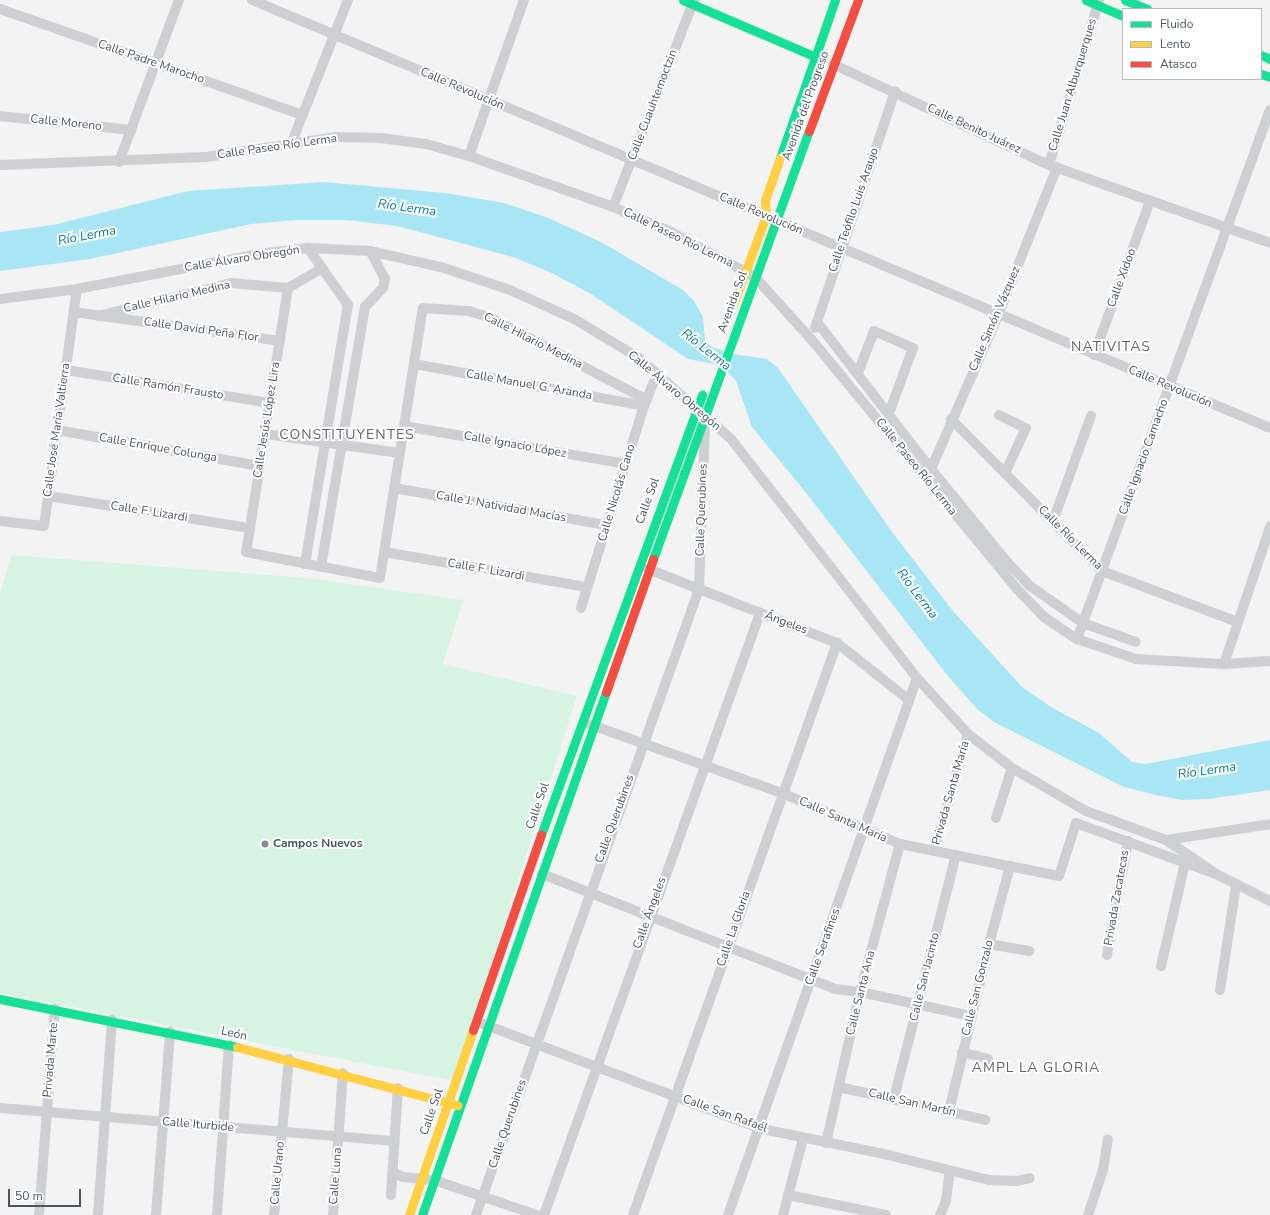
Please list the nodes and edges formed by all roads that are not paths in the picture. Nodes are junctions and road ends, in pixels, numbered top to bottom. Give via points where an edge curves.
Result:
1 (179, 0) edge
2 (252, 0) edge
3 (348, 0) edge
4 (524, 0) edge
5 (835, 0) edge
6 (858, 0) edge
7 (1086, 0) edge
8 (1125, 0) edge
9 (690, 1) edge
10 (1098, 2) edge
11 (1, 7) edge
12 (1145, 8) edge
13 (1122, 15) edge
14 (334, 35) junction
15 (815, 56) junction
16 (156, 63) junction
17 (833, 64) junction
18 (895, 91) junction
19 (488, 99) junction
20 (1270, 110) edge
21 (302, 115) junction
22 (0, 116) edge
23 (131, 130) junction
24 (292, 142) junction
25 (469, 156) junction
26 (631, 160) junction
27 (119, 162) junction
28 (0, 165) edge
29 (1053, 166) junction
30 (1150, 201) junction
31 (613, 207) junction
32 (766, 216) junction
33 (776, 221) junction
34 (1226, 229) junction
35 (1270, 243) edge
36 (308, 248) junction
37 (842, 248) junction
38 (370, 251) junction
39 (322, 268) junction
40 (746, 271) junction
41 (756, 277) junction
42 (288, 288) junction
43 (77, 289) junction
44 (0, 299) edge
45 (348, 305) junction
46 (365, 307) junction
47 (74, 312) junction
48 (999, 313) junction
49 (98, 316) junction
50 (730, 316) dead end
51 (280, 341) junction
52 (1094, 355) junction
53 (414, 364) junction
54 (66, 370) junction
55 (858, 373) junction
56 (658, 374) junction
57 (706, 381) dead end
58 (1169, 386) junction
59 (270, 403) junction
60 (646, 403) junction
61 (696, 407) junction
62 (890, 413) junction
63 (704, 414) junction
64 (999, 415) dead end
65 (1091, 416) dead end
66 (951, 419) junction
67 (404, 426) junction
68 (1270, 428) edge
69 (57, 430) junction
70 (265, 434) junction
71 (325, 442) junction
72 (342, 445) junction
73 (400, 453) junction
74 (626, 464) junction
75 (260, 466) junction
76 (931, 469) junction
77 (1005, 473) junction
78 (394, 488) junction
79 (48, 496) junction
80 (0, 520) edge
81 (1053, 521) junction
82 (607, 525) junction
83 (1270, 527) edge
84 (250, 528) junction
85 (384, 552) junction
86 (305, 564) junction
87 (321, 567) junction
88 (648, 570) junction
89 (1102, 571) junction
90 (587, 587) junction
91 (700, 589) junction
92 (581, 608) dead end
93 (760, 613) junction
94 (1238, 622) junction
95 (1083, 623) junction
96 (1077, 639) junction
97 (1136, 642) dead end
98 (837, 643) junction
99 (1270, 661) edge
100 (1224, 664) junction
101 (917, 678) junction
102 (909, 700) junction
103 (581, 721) junction
104 (594, 726) junction
105 (968, 734) junction
106 (643, 743) junction
107 (704, 765) junction
108 (1012, 768) junction
109 (782, 793) junction
110 (996, 818) dead end
111 (1270, 824) edge
112 (865, 829) junction
113 (1166, 840) junction
114 (1128, 841) junction
115 (900, 844) junction
116 (934, 851) junction
117 (956, 855) junction
118 (1185, 863) junction
119 (1010, 866) junction
120 (542, 874) junction
121 (1216, 874) junction
122 (1236, 885) junction
123 (589, 892) junction
124 (1270, 901) edge
125 (650, 915) junction
126 (988, 944) junction
127 (729, 946) junction
128 (1029, 951) dead end
129 (1107, 955) dead end
130 (1161, 966) dead end
131 (812, 978) junction
132 (1220, 990) dead end
133 (860, 992) junction
134 (0, 999) edge
135 (918, 1004) junction
136 (55, 1009) junction
137 (971, 1016) junction
138 (112, 1020) junction
139 (476, 1022) junction
140 (488, 1026) junction
141 (170, 1032) junction
142 (536, 1044) junction
143 (229, 1045) junction
144 (962, 1052) junction
145 (289, 1059) junction
146 (988, 1059) dead end
147 (597, 1066) junction
148 (343, 1073) junction
149 (838, 1087) junction
150 (398, 1088) junction
151 (675, 1096) junction
152 (894, 1098) junction
153 (448, 1102) junction
154 (460, 1106) junction
155 (0, 1108) edge
156 (949, 1111) junction
157 (47, 1112) junction
158 (106, 1117) junction
159 (985, 1120) dead end
160 (163, 1122) junction
161 (224, 1127) junction
162 (758, 1128) junction
163 (282, 1132) junction
164 (338, 1136) junction
165 (803, 1139) junction
166 (1108, 1139) dead end
167 (396, 1141) junction
168 (826, 1143) junction
169 (950, 1170) junction
170 (394, 1173) junction
171 (421, 1178) junction
172 (1030, 1178) dead end
173 (434, 1180) junction
174 (392, 1195) dead end
175 (788, 1195) junction
176 (482, 1196) junction
177 (39, 1215) edge
178 (98, 1215) edge
179 (156, 1215) edge
180 (218, 1215) edge
181 (274, 1215) edge
182 (333, 1215) edge
183 (409, 1215) edge
184 (422, 1215) edge
185 (476, 1215) edge
186 (537, 1215) edge
187 (544, 1215) edge
188 (633, 1215) edge
189 (728, 1215) edge
190 (783, 1215) edge
191 (886, 1215) edge
192 (940, 1215) edge
193 (1088, 1215) edge

1 - 16 street
2 - 14 street, Calle Revolución
3 - 14 street
4 - 19 street
5 - 15 street, Avenida del Progreso
6 - 17 street, Avenida del Progreso
7 - 10 street
8 - 12 street
9 - 15 street, Calle Benito Juárez
9 - 26 street, Calle Cuauhtemoctzin
10 - 13 street
10 - 29 street, Calle Juan Alburquerques
11 - 16 street, Calle Padre Marocho
14 - 19 street, Calle Revolución
14 - 21 street
15 - 17 street, Calle Benito Juárez
15 - 32 street, Avenida del Progreso via 765,200
16 - 21 street, Calle Padre Marocho
16 - 23 street
17 - 18 street, Calle Benito Juárez
17 - 33 street, Avenida del Progreso
18 - 29 street, Calle Benito Juárez
18 - 37 street, Calle Teófilo Luis Araujo
19 - 25 street
19 - 26 street, Calle Revolución
20 - 34 street, Calle Ignacio Camacho
21 - 24 street
22 - 23 street, Calle Moreno
23 - 27 street
24 - 25 street, Calle Paseo Río Lerma via 336,137 381,138 426,144
24 - 27 street, Calle Paseo Río Lerma via 206,157
25 - 31 street, Calle Paseo Río Lerma
26 - 31 street, Calle Cuauhtemoctzin
26 - 32 street, Calle Revolución
27 - 28 street, Calle Paseo Río Lerma
29 - 30 street, Calle Benito Juárez
29 - 48 street, Calle Simón Vázquez
30 - 34 street, Calle Benito Juárez
30 - 52 street, Calle Xidoo
31 - 40 street, Calle Paseo Río Lerma via 669,231
32 - 33 street, Calle Revolución
32 - 40 street, Avenida Sol
33 - 37 street, Calle Revolución
33 - 41 street, Avenida Sol
34 - 35 street, Calle Benito Juárez
34 - 58 street, Calle Ignacio Camacho
36 - 38 street, Calle Álvaro Obregón
36 - 39 street
36 - 43 street, Calle Álvaro Obregón via 258,254
37 - 48 street, Calle Revolución
37 - 55 street, Calle Teófilo Luis Araujo via 815,326
38 - 46 street via 385,279 383,288
38 - 56 street, Calle Álvaro Obregón via 441,267 510,290 576,320 639,358
39 - 42 street
39 - 45 street
40 - 41 street, Calle Paseo Río Lerma
40 - 50 street, Avenida Sol
41 - 63 street, Avenida Sol
41 - 96 street, Calle Paseo Río Lerma via 811,338 1017,589 1044,617
42 - 49 street, Calle Hilario Medina via 230,283
42 - 51 street, Calle Jesús López Lira
43 - 44 street, Calle Álvaro Obregón
43 - 47 street, Calle José María Valtierra
45 - 46 street
45 - 71 street
46 - 72 street
47 - 49 street, Calle David Peña Flor
47 - 54 street, Calle José María Valtierra
48 - 52 street, Calle Revolución
48 - 66 street, Calle Simón Vázquez
49 - 51 street, Calle David Peña Flor
51 - 59 street, Calle Jesús López Lira
52 - 58 street, Calle Revolución
53 - 60 street, Calle Manuel G. Aranda
53 - 60 street, Calle Hilario Medina via 423,308 469,311 491,318
53 - 67 street, Calle Hilario Medina
54 - 59 street, Calle Ramón Frausto
54 - 69 street, Calle José María Valtierra
55 - 62 street
55 - 62 street via 874,331 913,348
56 - 60 street, Calle Nicolás Cano
56 - 61 street, Calle Álvaro Obregón
57 - 61 street
58 - 68 street, Calle Revolución
58 - 89 street, Calle Ignacio Camacho
59 - 70 street, Calle Jesús López Lira
60 - 74 street, Calle Nicolás Cano
61 - 63 street, Calle Álvaro Obregón
61 - 103 street, Calle Sol
62 - 76 street
63 - 88 street, Calle Sol
63 - 91 street, Calle Querubines
63 - 101 street, Calle Álvaro Obregón via 731,439
64 - 77 street via 1026,428
65 - 81 street
66 - 76 street, Calle Simón Vázquez
66 - 77 street, Calle Río Lerma
67 - 73 street, Calle Hilario Medina
67 - 74 street, Calle Ignacio López
69 - 75 street, Calle Enrique Colunga
69 - 79 street, Calle José María Valtierra
70 - 71 street
70 - 75 street, Calle Jesús López Lira
71 - 72 street
71 - 86 street
72 - 73 street
72 - 87 street
73 - 78 street, Calle Hilario Medina
74 - 82 street, Calle Nicolás Cano
75 - 84 street, Calle Jesús López Lira
76 - 95 street via 1030,586
77 - 81 street, Calle Río Lerma
78 - 82 street, Calle J. Natividad Macías
78 - 85 street, Calle Hilario Medina
79 - 80 street, Calle José María Valtierra via 44,526
79 - 84 street, Calle F. Lizardi
81 - 89 street, Calle Río Lerma
82 - 90 street, Calle Nicolás Cano
83 - 94 street
84 - 86 street, Calle Jesús López Lira via 246,552
85 - 87 street, Calle Hilario Medina via 380,578
85 - 90 street, Calle F. Lizardi
86 - 87 street
88 - 91 street, Ángeles
88 - 104 street, Calle Sol
89 - 94 street, Calle Río Lerma
89 - 95 street, Calle Ignacio Camacho
90 - 92 street, Calle Nicolás Cano
91 - 93 street, Ángeles
91 - 106 street, Calle Querubines
93 - 98 street, Ángeles
93 - 107 street, Calle Ángeles
94 - 100 street
95 - 96 street, Calle Ignacio Camacho
95 - 97 street
96 - 100 street, Calle Paseo Río Lerma via 1136,659
98 - 102 street, Ángeles
98 - 109 street, Calle La Gloria
99 - 100 street, Calle Paseo Río Lerma
101 - 102 street, Calle Serafines
101 - 105 street, Calle Álvaro Obregón
102 - 112 street, Calle Serafines
103 - 104 street, Calle Santa María
103 - 139 street, Calle Sol
104 - 106 street, Calle Santa María
104 - 120 street, Calle Sol
105 - 108 street, Calle Álvaro Obregón
105 - 116 street, Privada Santa María
106 - 107 street, Calle Santa María
106 - 123 street, Calle Querubines
107 - 109 street, Calle Santa María
107 - 125 street, Calle Ángeles
108 - 110 street
108 - 113 street, Calle Álvaro Obregón via 1086,811
109 - 112 street, Calle Santa María
109 - 127 street, Calle La Gloria
111 - 113 street
112 - 115 street, Calle Santa María
112 - 131 street, Calle Serafines
113 - 121 street
114 - 118 street
114 - 119 street, Calle Santa María via 1076,823 1059,876
114 - 129 street, Privada Zacatecas
115 - 116 street, Calle Santa María
115 - 133 street, Calle Santa Ana
116 - 117 street, Calle Santa María
117 - 119 street, Calle Santa María
117 - 135 street, Calle San Jacinto
118 - 121 street
118 - 130 street
119 - 126 street, Calle San Gonzalo
120 - 123 street
120 - 140 street, Calle Sol
121 - 122 street
122 - 124 street
122 - 132 street
123 - 125 street
123 - 142 street, Calle Querubines
125 - 127 street
125 - 147 street, Calle Ángeles
126 - 128 street
126 - 137 street, Calle San Gonzalo
127 - 131 street
127 - 151 street, Calle La Gloria
131 - 133 street via 835,988
131 - 162 street, Calle Serafines
133 - 135 street
133 - 149 street, Calle Santa Ana
134 - 136 street, León
135 - 137 street
135 - 152 street, Calle San Jacinto
136 - 138 street, León
136 - 157 street, Privada Marte
137 - 144 street, Calle San Gonzalo
138 - 141 street, León
138 - 158 street
139 - 140 street, Calle San Rafaél
139 - 153 street, Calle Sol
140 - 142 street, Calle San Rafaél
140 - 154 street, Calle Sol
141 - 143 street, León
141 - 160 street
142 - 147 street, Calle San Rafaél
142 - 176 street, Calle Querubines
143 - 145 street, León
143 - 161 street
144 - 146 street
144 - 156 street, Calle San Gonzalo
145 - 148 street, León
145 - 163 street, Calle Urano
147 - 151 street, Calle San Rafaél
147 - 187 street, Calle Ángeles
148 - 150 street, León
148 - 164 street, Calle Luna
149 - 152 street, Calle San Martín
149 - 168 street, Calle Santa Ana
150 - 153 street, León
150 - 167 street
151 - 162 street, Calle San Rafaél
151 - 188 street, Calle La Gloria
152 - 156 street, Calle San Martín
153 - 154 street, León
153 - 171 street, Calle Sol
154 - 173 street, Calle Sol
155 - 157 street, Calle Iturbide
156 - 159 street, Calle San Martín
157 - 158 street, Calle Iturbide
157 - 177 street, Privada Marte
158 - 160 street, Calle Iturbide
158 - 178 street
160 - 161 street, Calle Iturbide
160 - 179 street
161 - 163 street, Calle Iturbide
161 - 180 street
162 - 165 street, Calle San Rafaél
162 - 189 street, Calle Serafines
163 - 164 street, Calle Iturbide
163 - 181 street, Calle Urano
164 - 167 street, Calle Iturbide
164 - 182 street, Calle Luna
165 - 168 street, Calle San Rafaél
165 - 175 street
166 - 193 street via 1103,1170
167 - 170 street
168 - 169 street, Calle San Rafaél
169 - 172 street, Calle San Rafaél via 989,1180 1016,1181
169 - 192 street via 946,1201
170 - 171 street
170 - 174 street
171 - 173 street
171 - 183 street, Calle Sol
173 - 176 street
173 - 184 street, Calle Sol
175 - 190 street
175 - 191 street
176 - 185 street, Calle Querubines
176 - 186 street

